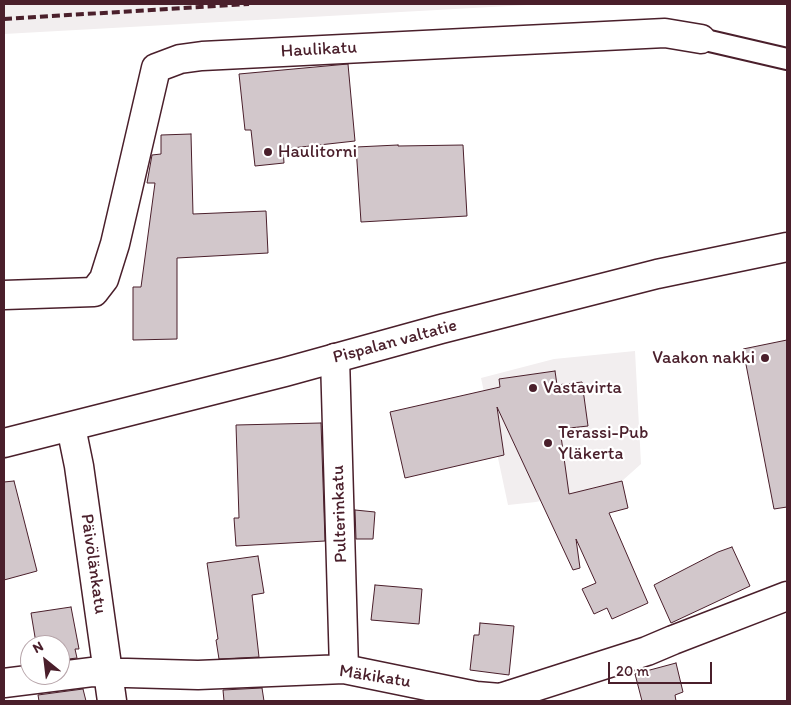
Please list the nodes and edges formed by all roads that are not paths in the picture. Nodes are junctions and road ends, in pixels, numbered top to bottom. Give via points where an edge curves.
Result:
1 (701, 39) joint
2 (787, 59) edge
3 (787, 247) edge
4 (4, 295) edge
5 (335, 358) junction
6 (71, 427) junction
7 (4, 443) edge
8 (787, 596) edge
9 (344, 669) junction
10 (108, 672) junction
11 (4, 683) edge
12 (112, 701) edge

1 - 2 lane
1 - 4 street, Haulikatu via 665,32 180,59 156,68 104,279 94,292
3 - 5 street, Pispalan valtatie via 657,274
5 - 6 street, Pispalan valtatie
5 - 9 street, Pulterinkatu
6 - 7 street, Pispalan valtatie
6 - 10 street, Päivölänkatu
8 - 9 street, Mäkikatu via 647,652 500,698
9 - 10 street, Mäkikatu via 198,675
10 - 11 street, Mäkikatu
10 - 12 street, Päivölänkatu

